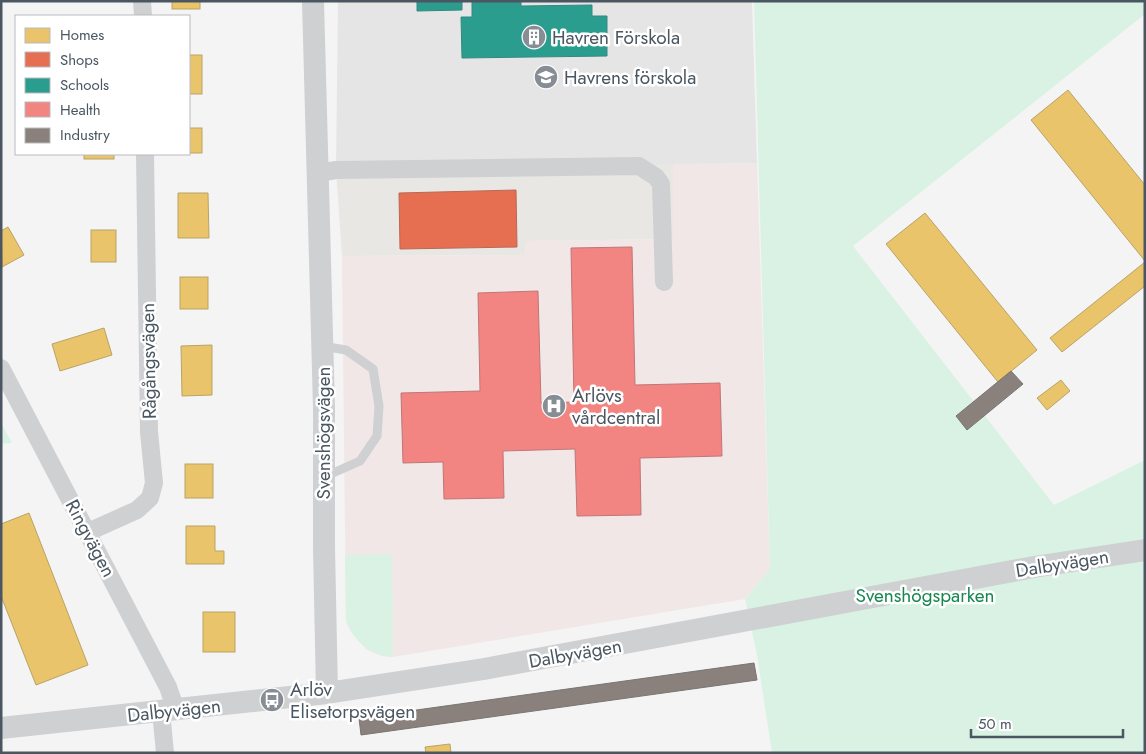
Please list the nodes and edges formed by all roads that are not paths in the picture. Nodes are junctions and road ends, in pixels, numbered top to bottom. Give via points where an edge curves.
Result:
1 (142, 1) edge
2 (313, 1) edge
3 (142, 15) edge
4 (145, 155) edge
5 (318, 173) junction
6 (664, 282) dead end
7 (322, 346) junction
8 (1, 368) edge
9 (324, 477) junction
10 (88, 532) junction
11 (1145, 550) edge
12 (327, 694) junction
13 (168, 710) junction
14 (1, 728) edge
15 (165, 753) edge

1 - 3 street
2 - 5 street, Svenshögsvägen
4 - 10 street, Rågångsvägen via 149,432 154,483 150,498 137,510
5 - 6 street via 336,170 639,166 661,184
5 - 7 street, Svenshögsvägen
7 - 9 street, Svenshögsvägen
7 - 9 lane via 346,350 373,369 379,406 377,436 360,461
8 - 10 street, Ringvägen
9 - 12 street, Svenshögsvägen
10 - 13 street, Ringvägen via 168,687
11 - 12 street, Dalbyvägen via 1034,567 484,669
12 - 13 street, Dalbyvägen
13 - 14 street, Dalbyvägen
13 - 15 street, Ringvägen

